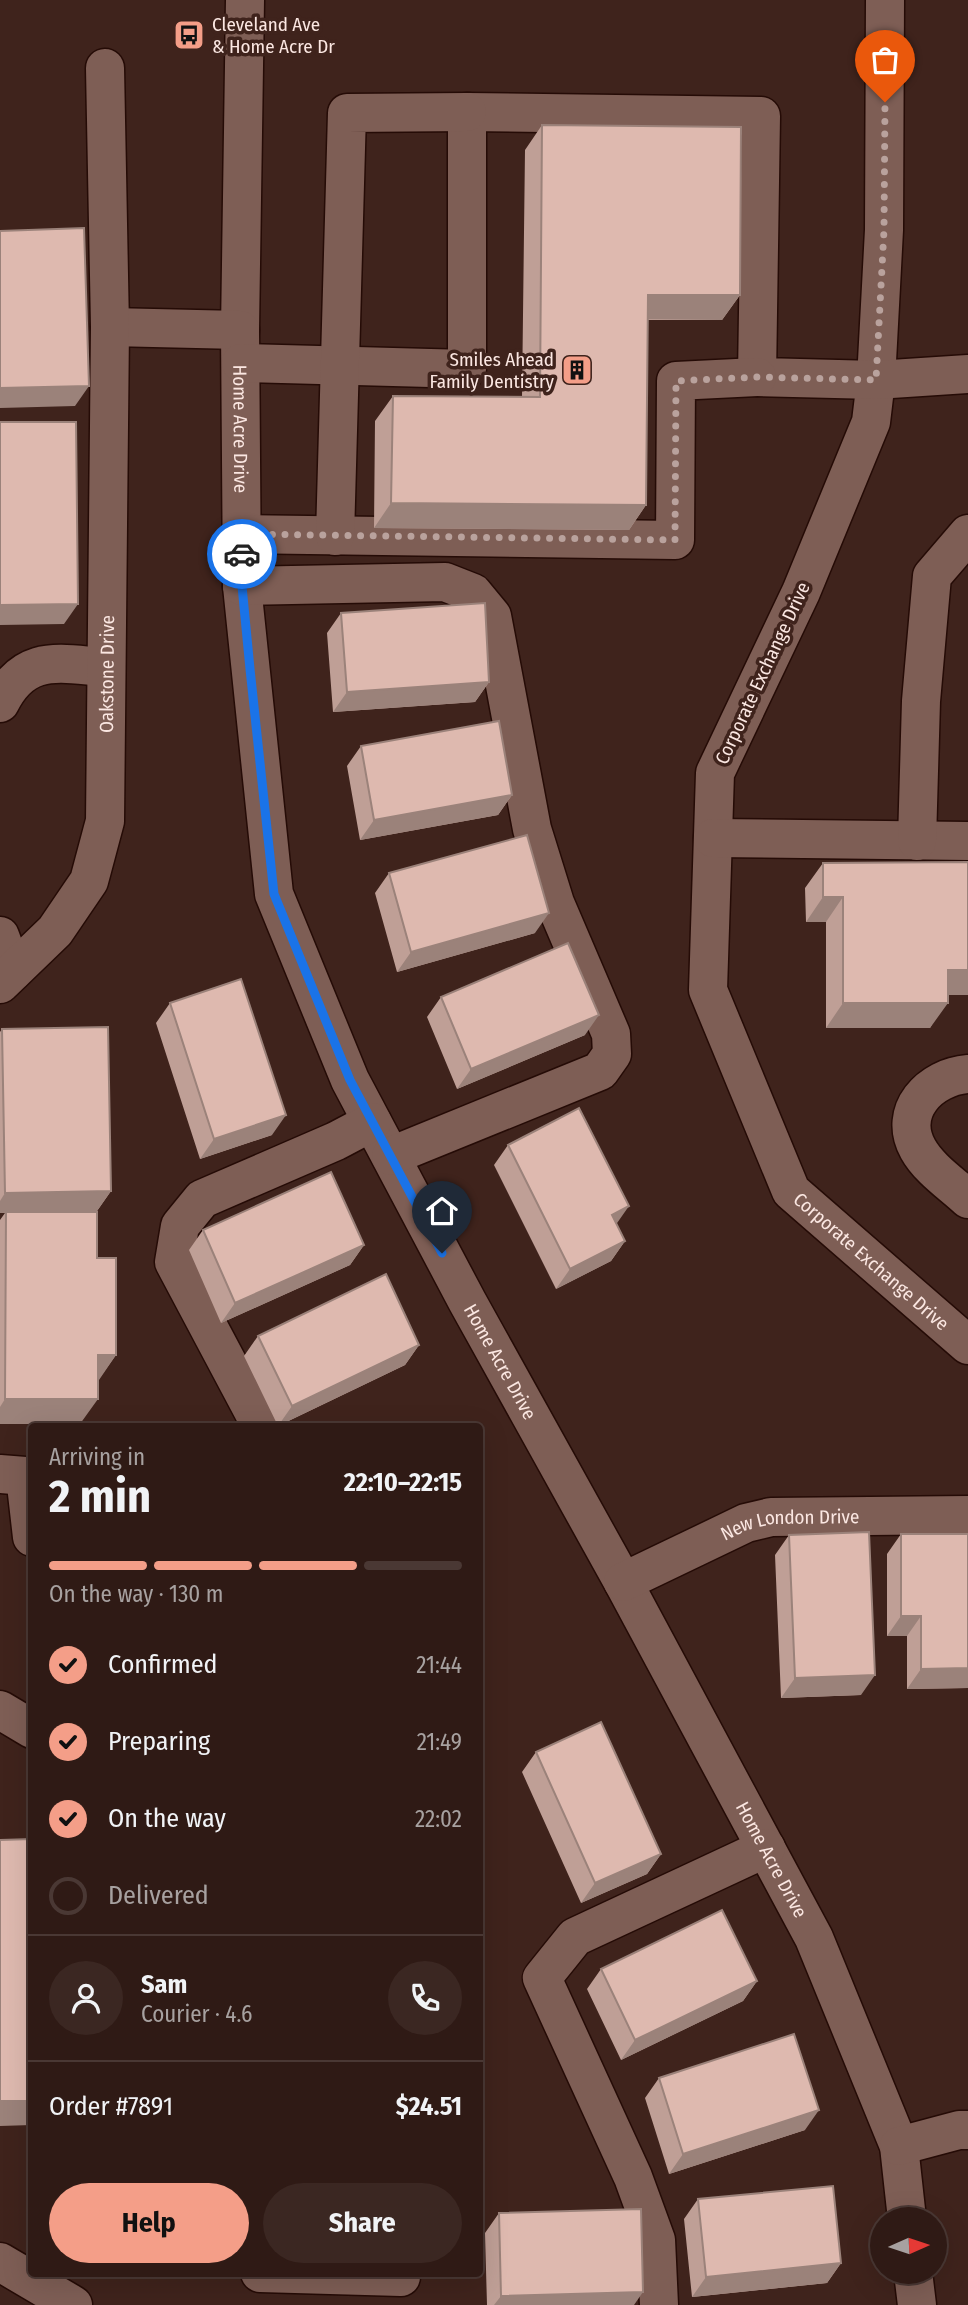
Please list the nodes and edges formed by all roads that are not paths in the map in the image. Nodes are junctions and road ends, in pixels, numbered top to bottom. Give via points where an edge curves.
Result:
1 (245, 0) edge
2 (885, 0) edge
3 (106, 68) dead end
4 (467, 112) junction
5 (110, 327) junction
6 (240, 347) junction
7 (341, 365) junction
8 (968, 374) edge
9 (757, 377) junction
10 (876, 380) junction
11 (242, 534) junction
12 (968, 534) edge
13 (335, 536) junction
14 (242, 586) junction
15 (106, 667) junction
16 (0, 703) edge
17 (713, 838) junction
18 (917, 841) junction
19 (968, 841) edge
20 (0, 936) edge
21 (6, 977) edge
22 (968, 1074) edge
23 (372, 1122) junction
24 (391, 1156) junction
25 (968, 1199) edge
26 (968, 1345) edge
27 (259, 1423) edge
28 (0, 1474) edge
29 (28, 1502) edge
30 (968, 1515) edge
31 (623, 1583) junction
32 (0, 1710) edge
33 (28, 1727) edge
34 (766, 1848) junction
35 (968, 2130) edge
36 (899, 2146) junction
37 (906, 2207) edge
38 (11, 2268) edge
39 (307, 2277) edge
40 (914, 2284) edge
41 (401, 2285) edge
42 (73, 2305) edge
43 (659, 2305) edge
44 (917, 2305) edge

1 - 6 street, Home Acre Drive
2 - 10 street, Corporate Exchange Drive via 884,230
3 - 5 street, Oakstone Drive
4 - 7 street via 347,113
4 - 7 street via 467,369
4 - 9 street via 761,116
5 - 6 street
5 - 15 street, Oakstone Drive
6 - 7 street
6 - 11 street, Home Acre Drive
7 - 13 street
8 - 10 street
9 - 10 street
9 - 13 street via 676,381 675,540
10 - 17 street, Corporate Exchange Drive via 871,422 801,592 715,773
11 - 13 street
11 - 14 street, Home Acre Drive
12 - 18 street via 932,576 921,701
14 - 23 street, Home Acre Drive via 274,894 350,1080
14 - 24 street via 445,582 473,593 492,616 532,829 555,903 611,1034 612,1054 600,1071
15 - 16 street via 44,664 25,671 8,687
15 - 21 street, Oakstone Drive via 105,821 89,881 55,931
17 - 18 street
17 - 26 street, Corporate Exchange Drive via 708,990 791,1191
18 - 19 street
20 - 21 street
22 - 25 street via 956,1075 921,1095 911,1126 927,1161
23 - 24 street, Home Acre Drive
23 - 27 street via 202,1199 180,1226 174,1262
24 - 31 street, Home Acre Drive
28 - 29 street via 25,1476
30 - 31 street, New London Drive via 771,1517 746,1523
31 - 34 street, Home Acre Drive
32 - 33 street
34 - 36 street, Home Acre Drive via 814,1938
34 - 43 street via 575,1937 542,1978 638,2189 656,2240
35 - 36 street
36 - 37 street, Home Acre Drive
38 - 42 street
39 - 41 street
40 - 44 street

